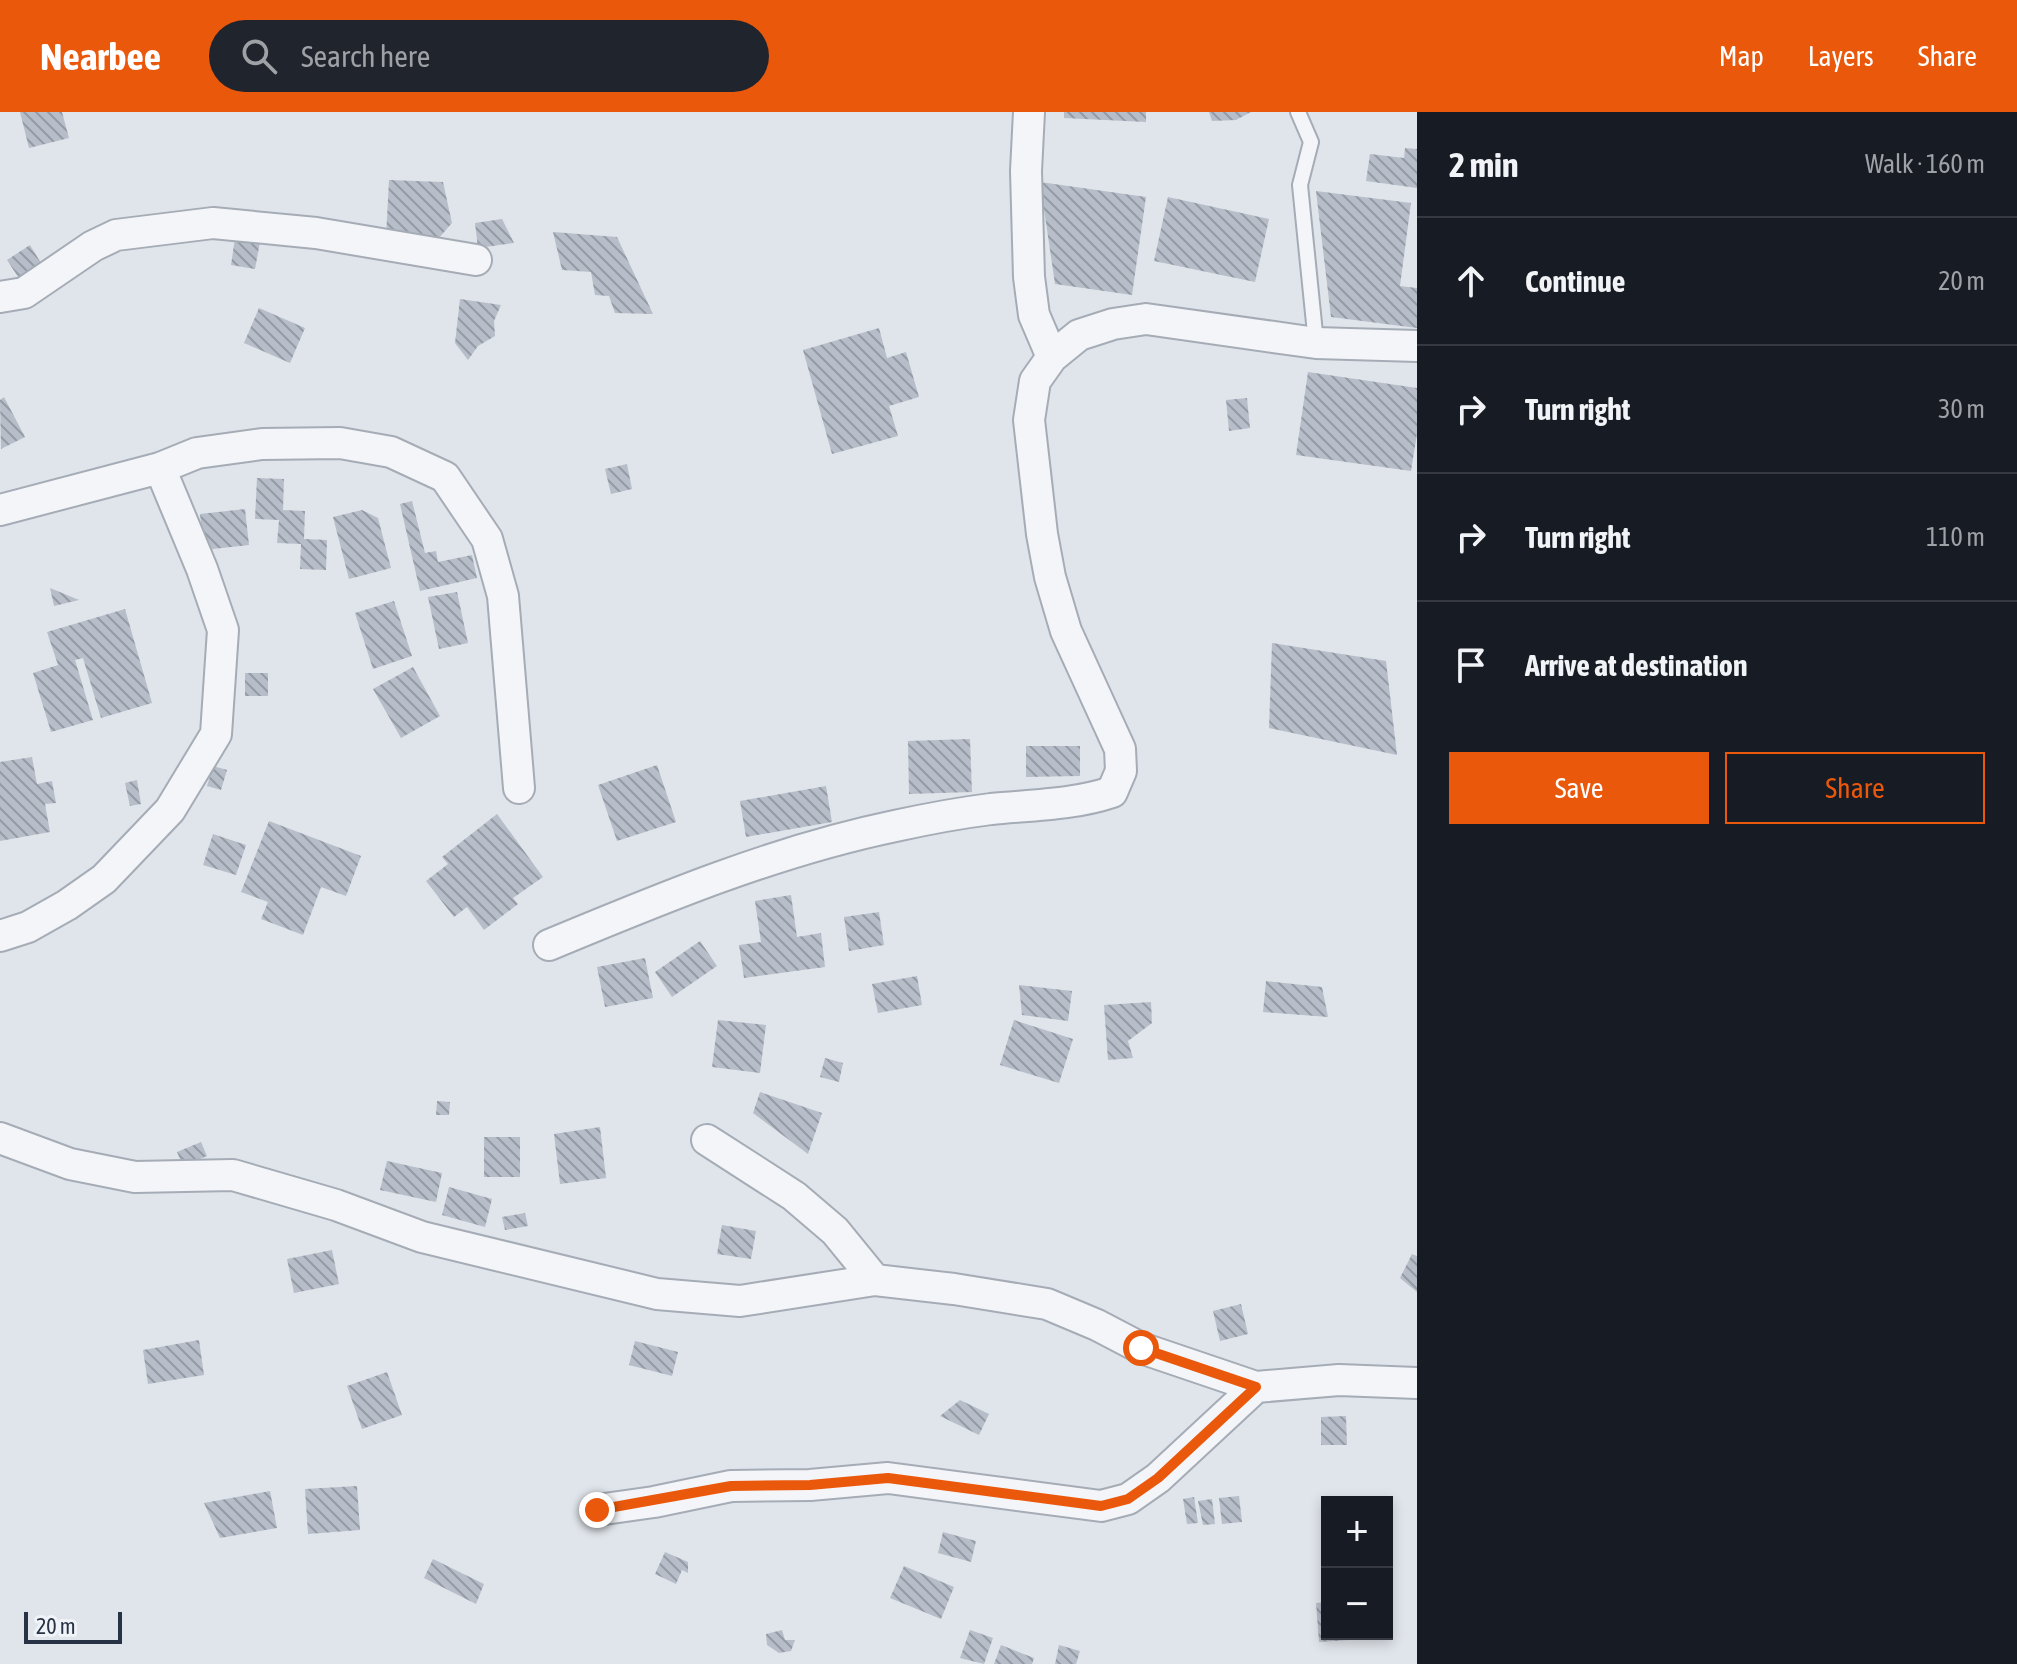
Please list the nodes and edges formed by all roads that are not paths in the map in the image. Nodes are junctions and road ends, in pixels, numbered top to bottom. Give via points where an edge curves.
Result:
1 (1029, 112) edge
2 (1298, 112) edge
3 (476, 260) dead end
4 (0, 297) edge
5 (1316, 343) junction
6 (1417, 346) edge
7 (1052, 357) junction
8 (160, 468) junction
9 (0, 510) edge
10 (519, 788) dead end
11 (0, 936) edge
12 (549, 945) dead end
13 (0, 1138) edge
14 (707, 1140) dead end
15 (875, 1280) junction
16 (1417, 1383) edge
17 (1256, 1387) junction
18 (597, 1510) dead end

1 - 7 street via 1029,277 1034,315
2 - 5 lane via 1311,142 1300,185
3 - 4 street via 316,233 213,223 116,235 24,293
5 - 6 street
5 - 7 street via 1146,319 1079,335
7 - 12 street via 1035,381 1029,420 1042,534 1066,631 1120,749 1121,771 1112,792 1087,801 893,826 792,853 679,891
8 - 9 street
8 - 10 street via 197,453 262,444 340,443 391,452 445,477 487,539 503,596
8 - 11 street via 223,630 216,734 170,810 104,879 28,927
13 - 15 street via 70,1164 135,1177 233,1175 422,1237 657,1294 740,1301
14 - 15 street via 794,1196 835,1231
15 - 17 street via 1047,1304 1141,1348
16 - 17 street via 1339,1380
17 - 18 street via 1158,1478 1128,1499 1101,1506 888,1478 731,1486

